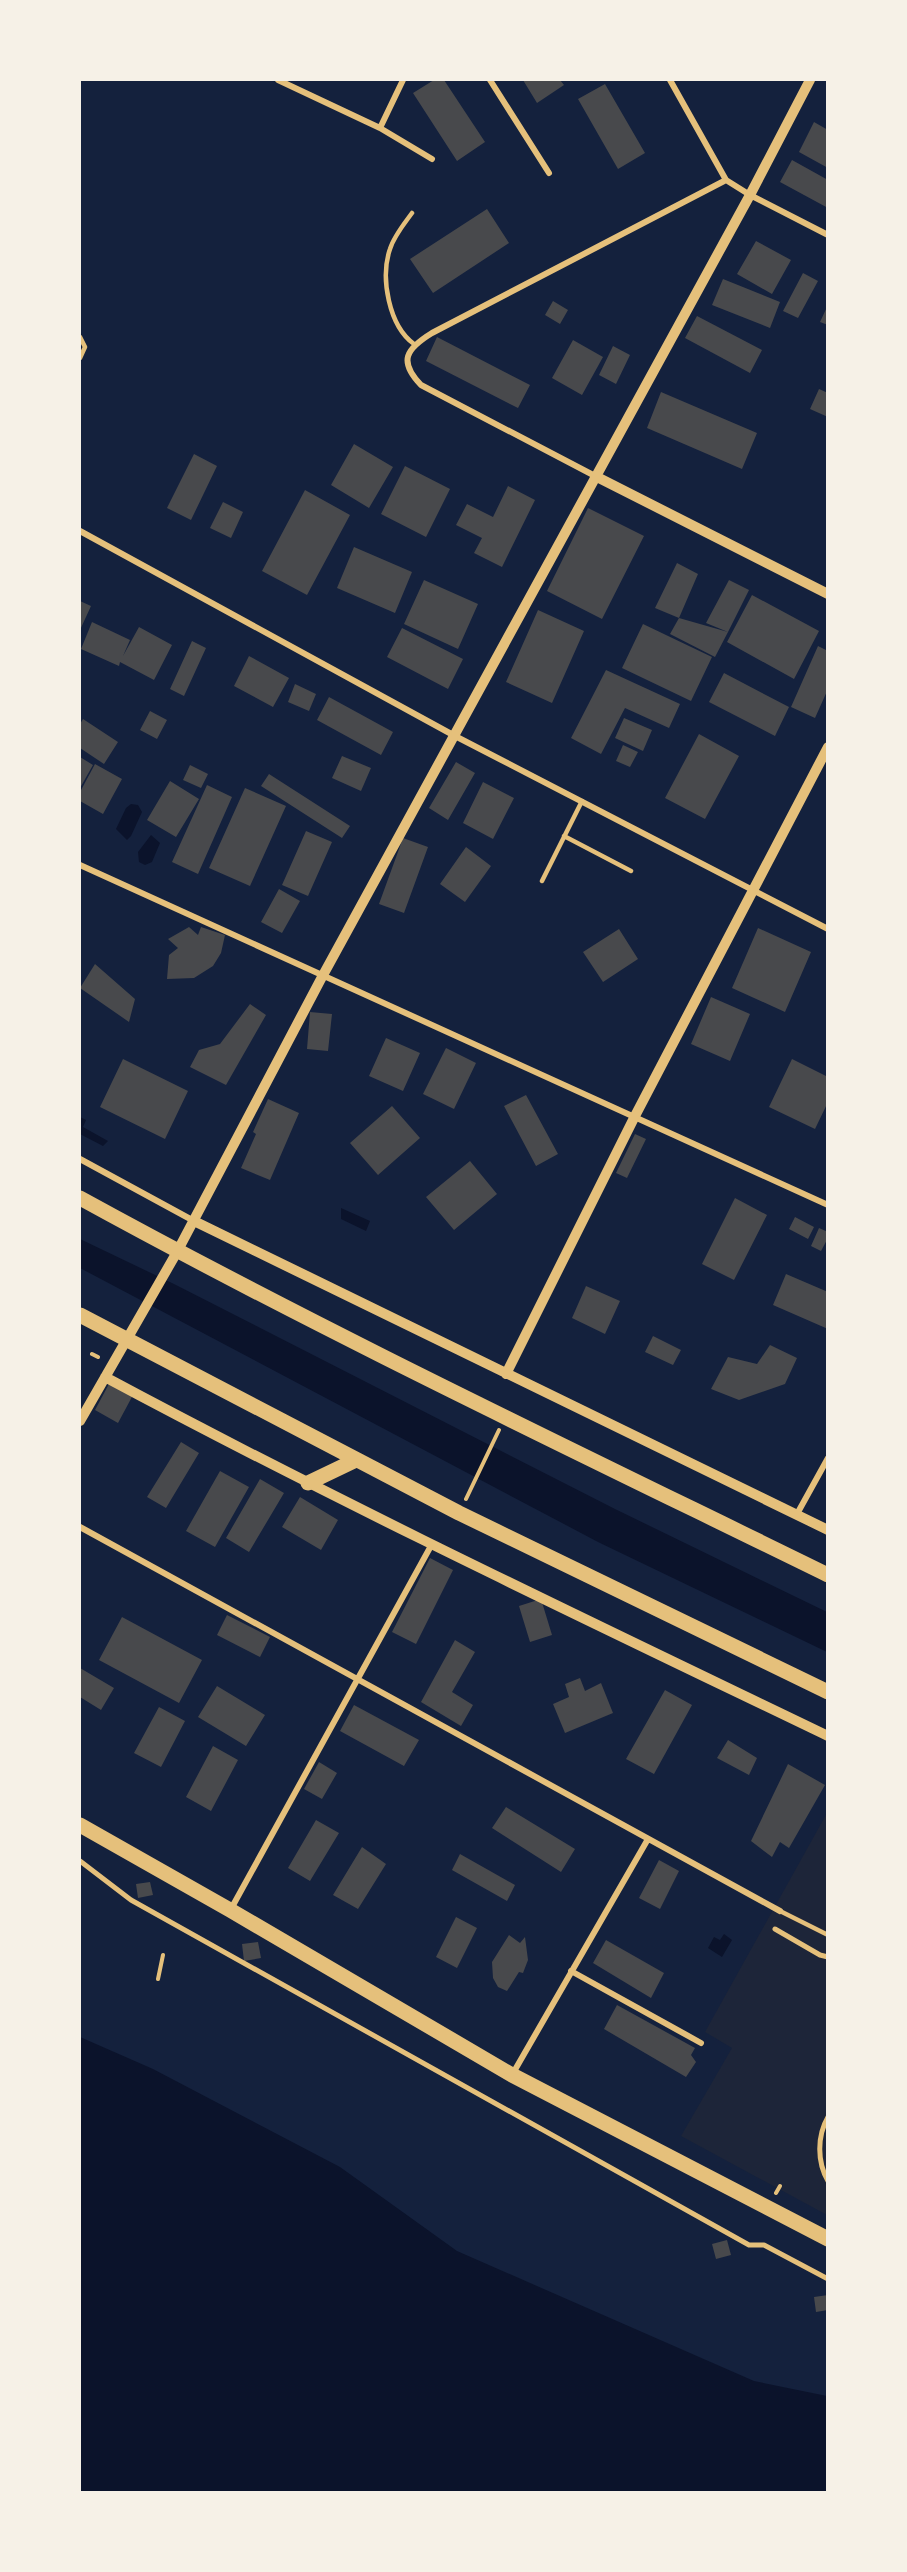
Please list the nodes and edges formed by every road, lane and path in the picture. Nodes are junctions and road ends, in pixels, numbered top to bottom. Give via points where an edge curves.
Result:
1 (278, 80) edge
2 (403, 80) edge
3 (490, 80) edge
4 (670, 80) edge
5 (810, 80) edge
6 (380, 128) junction
7 (432, 159) dead end
8 (549, 173) dead end
9 (726, 180) junction
10 (750, 195) junction
11 (412, 213) dead end
12 (828, 235) edge
13 (80, 337) edge
14 (414, 344) junction
15 (80, 358) edge
16 (597, 477) junction
17 (80, 531) edge
18 (828, 594) edge
19 (455, 736) junction
20 (828, 747) edge
21 (582, 801) junction
22 (564, 836) junction
23 (80, 866) edge
24 (631, 871) dead end
25 (542, 881) dead end
26 (754, 889) junction
27 (828, 929) edge
28 (322, 977) junction
29 (635, 1116) junction
30 (80, 1159) edge
31 (80, 1198) edge
32 (828, 1205) edge
33 (194, 1221) junction
34 (177, 1252) junction
35 (80, 1315) edge
36 (129, 1334) junction
37 (92, 1354) dead end
38 (98, 1357) dead end
39 (506, 1374) junction
40 (105, 1377) junction
41 (80, 1421) edge
42 (492, 1444) dead end
43 (828, 1458) edge
44 (356, 1460) junction
45 (308, 1482) junction
46 (471, 1487) dead end
47 (797, 1514) junction
48 (80, 1527) edge
49 (828, 1530) edge
50 (432, 1544) junction
51 (828, 1575) edge
52 (357, 1680) junction
53 (828, 1692) edge
54 (828, 1736) edge
55 (80, 1825) edge
56 (648, 1839) junction
57 (80, 1861) edge
58 (230, 1910) junction
59 (780, 1911) joint
60 (775, 1929) dead end
61 (828, 1935) edge
62 (163, 1955) dead end
63 (828, 1957) edge
64 (571, 1971) junction
65 (158, 1979) dead end
66 (701, 2043) dead end
67 (512, 2075) junction
68 (828, 2117) edge
69 (828, 2181) edge
70 (780, 2186) dead end
71 (776, 2193) dead end
72 (828, 2240) edge
73 (828, 2280) edge

1 - 6 street
2 - 6 street
3 - 8 street
4 - 9 street
5 - 10 street
6 - 7 street
9 - 10 street
9 - 14 street
10 - 12 street
10 - 16 street
11 - 14 lane via 389,251 386,282 391,308 404,337
13 - 15 lane via 85,347
14 - 16 street via 406,363 421,385
16 - 18 street
16 - 19 street
17 - 19 street
19 - 21 street
19 - 28 street
20 - 26 street
21 - 22 lane
21 - 26 street
22 - 24 lane
22 - 25 lane
23 - 28 street
26 - 27 street
26 - 29 street
28 - 29 street
28 - 33 street
29 - 32 street
29 - 39 street
30 - 33 street
31 - 34 main road
33 - 34 street
33 - 39 street
34 - 36 street
34 - 51 main road
35 - 36 main road
36 - 40 street
36 - 44 main road
37 - 38 path
39 - 47 street
40 - 41 street
40 - 45 street
42 - 46 path
43 - 47 street
44 - 45 main road
44 - 53 main road
45 - 50 street
47 - 49 street
48 - 52 street
50 - 52 street
50 - 54 street
52 - 56 street
52 - 58 street
55 - 58 main road
56 - 59 street
56 - 64 street
57 - 73 street via 131,1900 749,2245 764,2245
58 - 67 main road
59 - 61 lane
60 - 63 street
62 - 65 path
64 - 66 street
64 - 67 street
67 - 72 main road
68 - 69 street via 820,2136 820,2165
70 - 71 path

